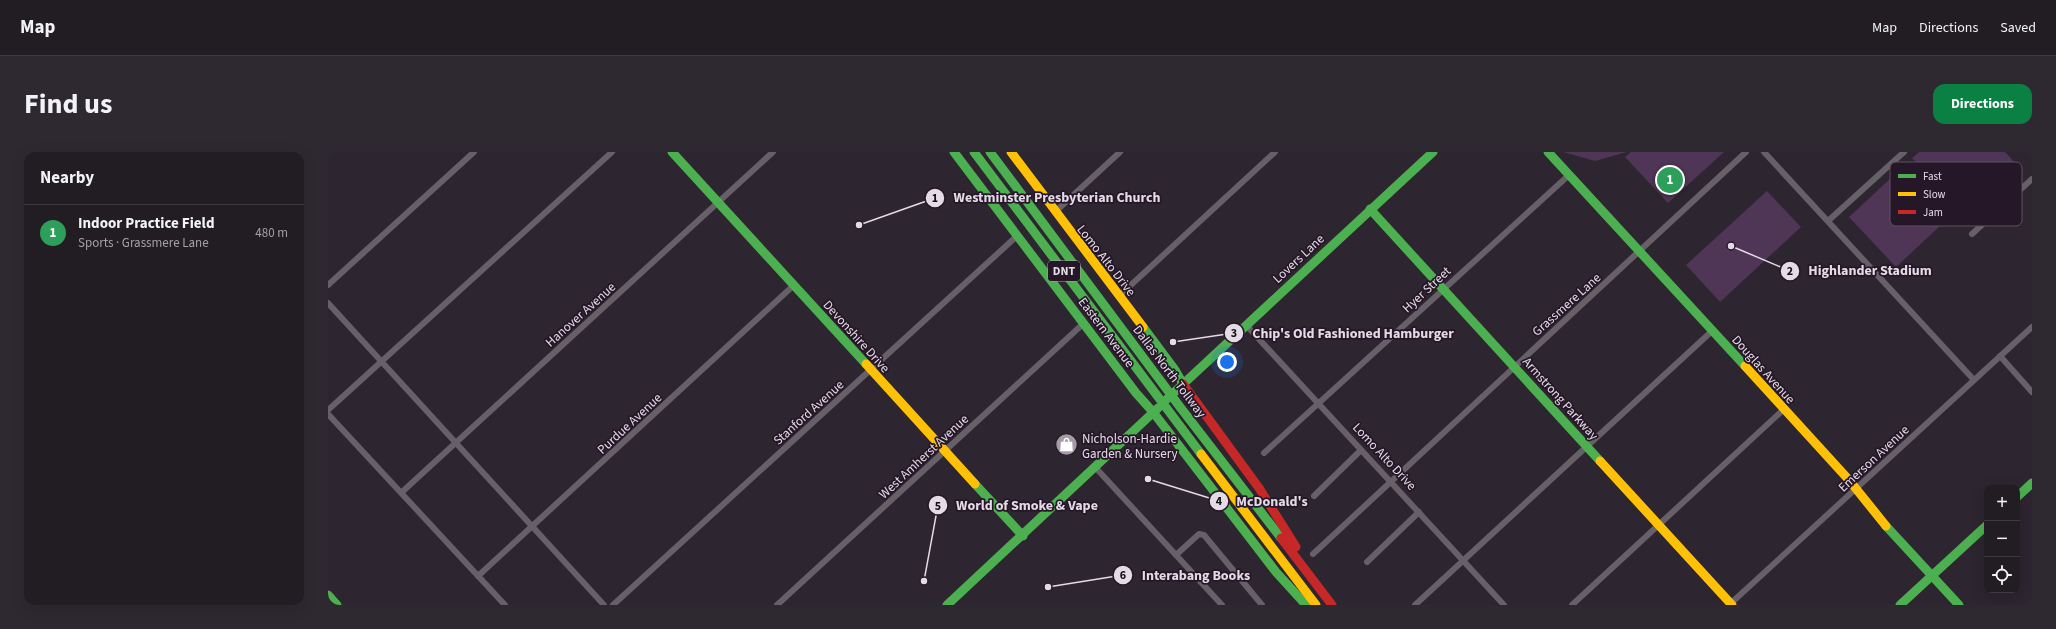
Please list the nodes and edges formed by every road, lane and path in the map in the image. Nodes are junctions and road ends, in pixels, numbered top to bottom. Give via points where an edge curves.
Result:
1 (330, 152) edge
2 (474, 152) edge
3 (612, 152) edge
4 (672, 152) edge
5 (773, 152) edge
6 (954, 152) edge
7 (974, 152) edge
8 (990, 152) edge
9 (1011, 152) edge
10 (1120, 152) edge
11 (1275, 152) edge
12 (1433, 152) edge
13 (1548, 152) edge
14 (1746, 152) edge
15 (1764, 152) edge
16 (1904, 152) edge
17 (328, 154) edge
18 (1893, 162) edge
19 (1890, 165) edge
20 (1569, 175) junction
21 (2032, 179) edge
22 (2022, 188) edge
23 (718, 202) junction
24 (1370, 209) junction
25 (1055, 212) junction
26 (1828, 221) junction
27 (1981, 226) edge
28 (1972, 234) dead end
29 (1018, 235) junction
30 (1640, 252) junction
31 (328, 285) edge
32 (794, 286) junction
33 (1442, 289) junction
34 (1119, 296) junction
35 (328, 303) edge
36 (1084, 323) junction
37 (1246, 325) junction
38 (2032, 327) edge
39 (1712, 332) junction
40 (2000, 356) junction
41 (382, 361) junction
42 (1514, 367) junction
43 (870, 370) junction
44 (1974, 380) junction
45 (1183, 384) junction
46 (2032, 392) edge
47 (1318, 404) junction
48 (328, 410) edge
49 (1783, 410) junction
50 (1153, 412) junction
51 (328, 414) edge
52 (456, 442) junction
53 (1588, 447) junction
54 (1361, 450) junction
55 (945, 452) junction
56 (1264, 453) dead end
57 (1095, 467) junction
58 (1391, 482) junction
59 (2032, 483) edge
60 (1855, 490) junction
61 (402, 492) junction
62 (2020, 494) edge
63 (1314, 496) dead end
64 (1419, 512) junction
65 (1659, 525) junction
66 (532, 526) junction
67 (1984, 527) edge
68 (1023, 536) junction
69 (1313, 554) dead end
70 (1176, 555) junction
71 (1463, 560) junction
72 (1367, 562) dead end
73 (1305, 569) junction
74 (478, 576) junction
75 (1932, 576) junction
76 (328, 594) edge
77 (338, 605) edge
78 (505, 605) edge
79 (604, 605) edge
80 (613, 605) edge
81 (777, 605) edge
82 (947, 605) edge
83 (1222, 605) edge
84 (1262, 605) edge
85 (1306, 605) edge
86 (1316, 605) edge
87 (1332, 605) edge
88 (1415, 605) edge
89 (1504, 605) edge
90 (1572, 605) edge
91 (1730, 605) edge
92 (1900, 605) edge
93 (1959, 605) edge

1 - 17 street
2 - 31 street
3 - 41 street
4 - 23 main road, Devonshire Drive
5 - 23 street, Hanover Avenue
6 - 29 main road, Eastern Avenue
7 - 86 main road, Dallas North Tollway / DNT
8 - 73 main road, Dallas North Tollway / DNT via 1180,407
9 - 25 main road, Lomo Alto Drive
10 - 25 street
11 - 34 street
12 - 24 main road, Lovers Lane
13 - 20 main road, Douglas Avenue
14 - 30 street, Grassmere Lane
15 - 26 street
16 - 18 street
19 - 26 street
20 - 30 main road, Douglas Avenue
20 - 33 street, Hyer Street
21 - 22 street
23 - 32 main road, Devonshire Drive
23 - 52 street, Hanover Avenue
24 - 33 main road, Armstrong Parkway
24 - 37 main road, Lovers Lane
25 - 34 main road, Lomo Alto Drive
26 - 44 street
27 - 28 street
29 - 36 main road, Eastern Avenue
29 - 43 street, Stanford Avenue
30 - 39 main road, Douglas Avenue
30 - 42 street, Grassmere Lane
32 - 43 main road, Devonshire Drive
32 - 66 street, Purdue Avenue
33 - 42 main road, Armstrong Parkway
33 - 47 street, Hyer Street
34 - 45 main road, Lomo Alto Drive
35 - 41 street
36 - 50 main road, Eastern Avenue
36 - 55 street, West Amherst Avenue
37 - 45 main road, Lovers Lane
37 - 47 street, Lomo Alto Drive
38 - 40 street, Emerson Avenue
39 - 49 main road, Douglas Avenue
39 - 53 street
40 - 44 street, Emerson Avenue
40 - 46 street
41 - 48 street
41 - 52 street
42 - 53 main road, Armstrong Parkway
42 - 58 street, Grassmere Lane
43 - 55 main road, Devonshire Drive
43 - 80 street, Stanford Avenue
44 - 60 street, Emerson Avenue
45 - 50 main road, Lovers Lane
45 - 73 main road, Lomo Alto Drive via 1259,488 1293,541
47 - 54 street, Lomo Alto Drive
47 - 56 street, Hyer Street
49 - 60 main road, Douglas Avenue via 1849,480
49 - 65 street
50 - 57 main road, Lovers Lane
50 - 85 main road, Eastern Avenue via 1276,572
51 - 61 street
52 - 61 street, Hanover Avenue
52 - 66 street
53 - 65 main road, Armstrong Parkway
53 - 71 street
54 - 58 street, Lomo Alto Drive
54 - 63 street
55 - 68 main road, Devonshire Drive
55 - 81 street, West Amherst Avenue
57 - 68 main road, Lovers Lane
57 - 70 street
58 - 64 street, Lomo Alto Drive
58 - 69 street, Grassmere Lane
59 - 62 main road
60 - 75 main road, Douglas Avenue
60 - 91 street, Emerson Avenue
61 - 74 street
64 - 71 street, Lomo Alto Drive
64 - 72 street
65 - 90 street
65 - 91 main road, Armstrong Parkway
66 - 74 street, Purdue Avenue
66 - 79 street
67 - 75 main road
68 - 82 main road, Lovers Lane
70 - 83 street
70 - 84 street via 1199,534 1204,535
71 - 88 street
71 - 89 street, Lomo Alto Drive
73 - 87 main road, Dallas North Tollway / DNT
74 - 78 street
75 - 92 main road
75 - 93 main road, Douglas Avenue
76 - 77 main road

